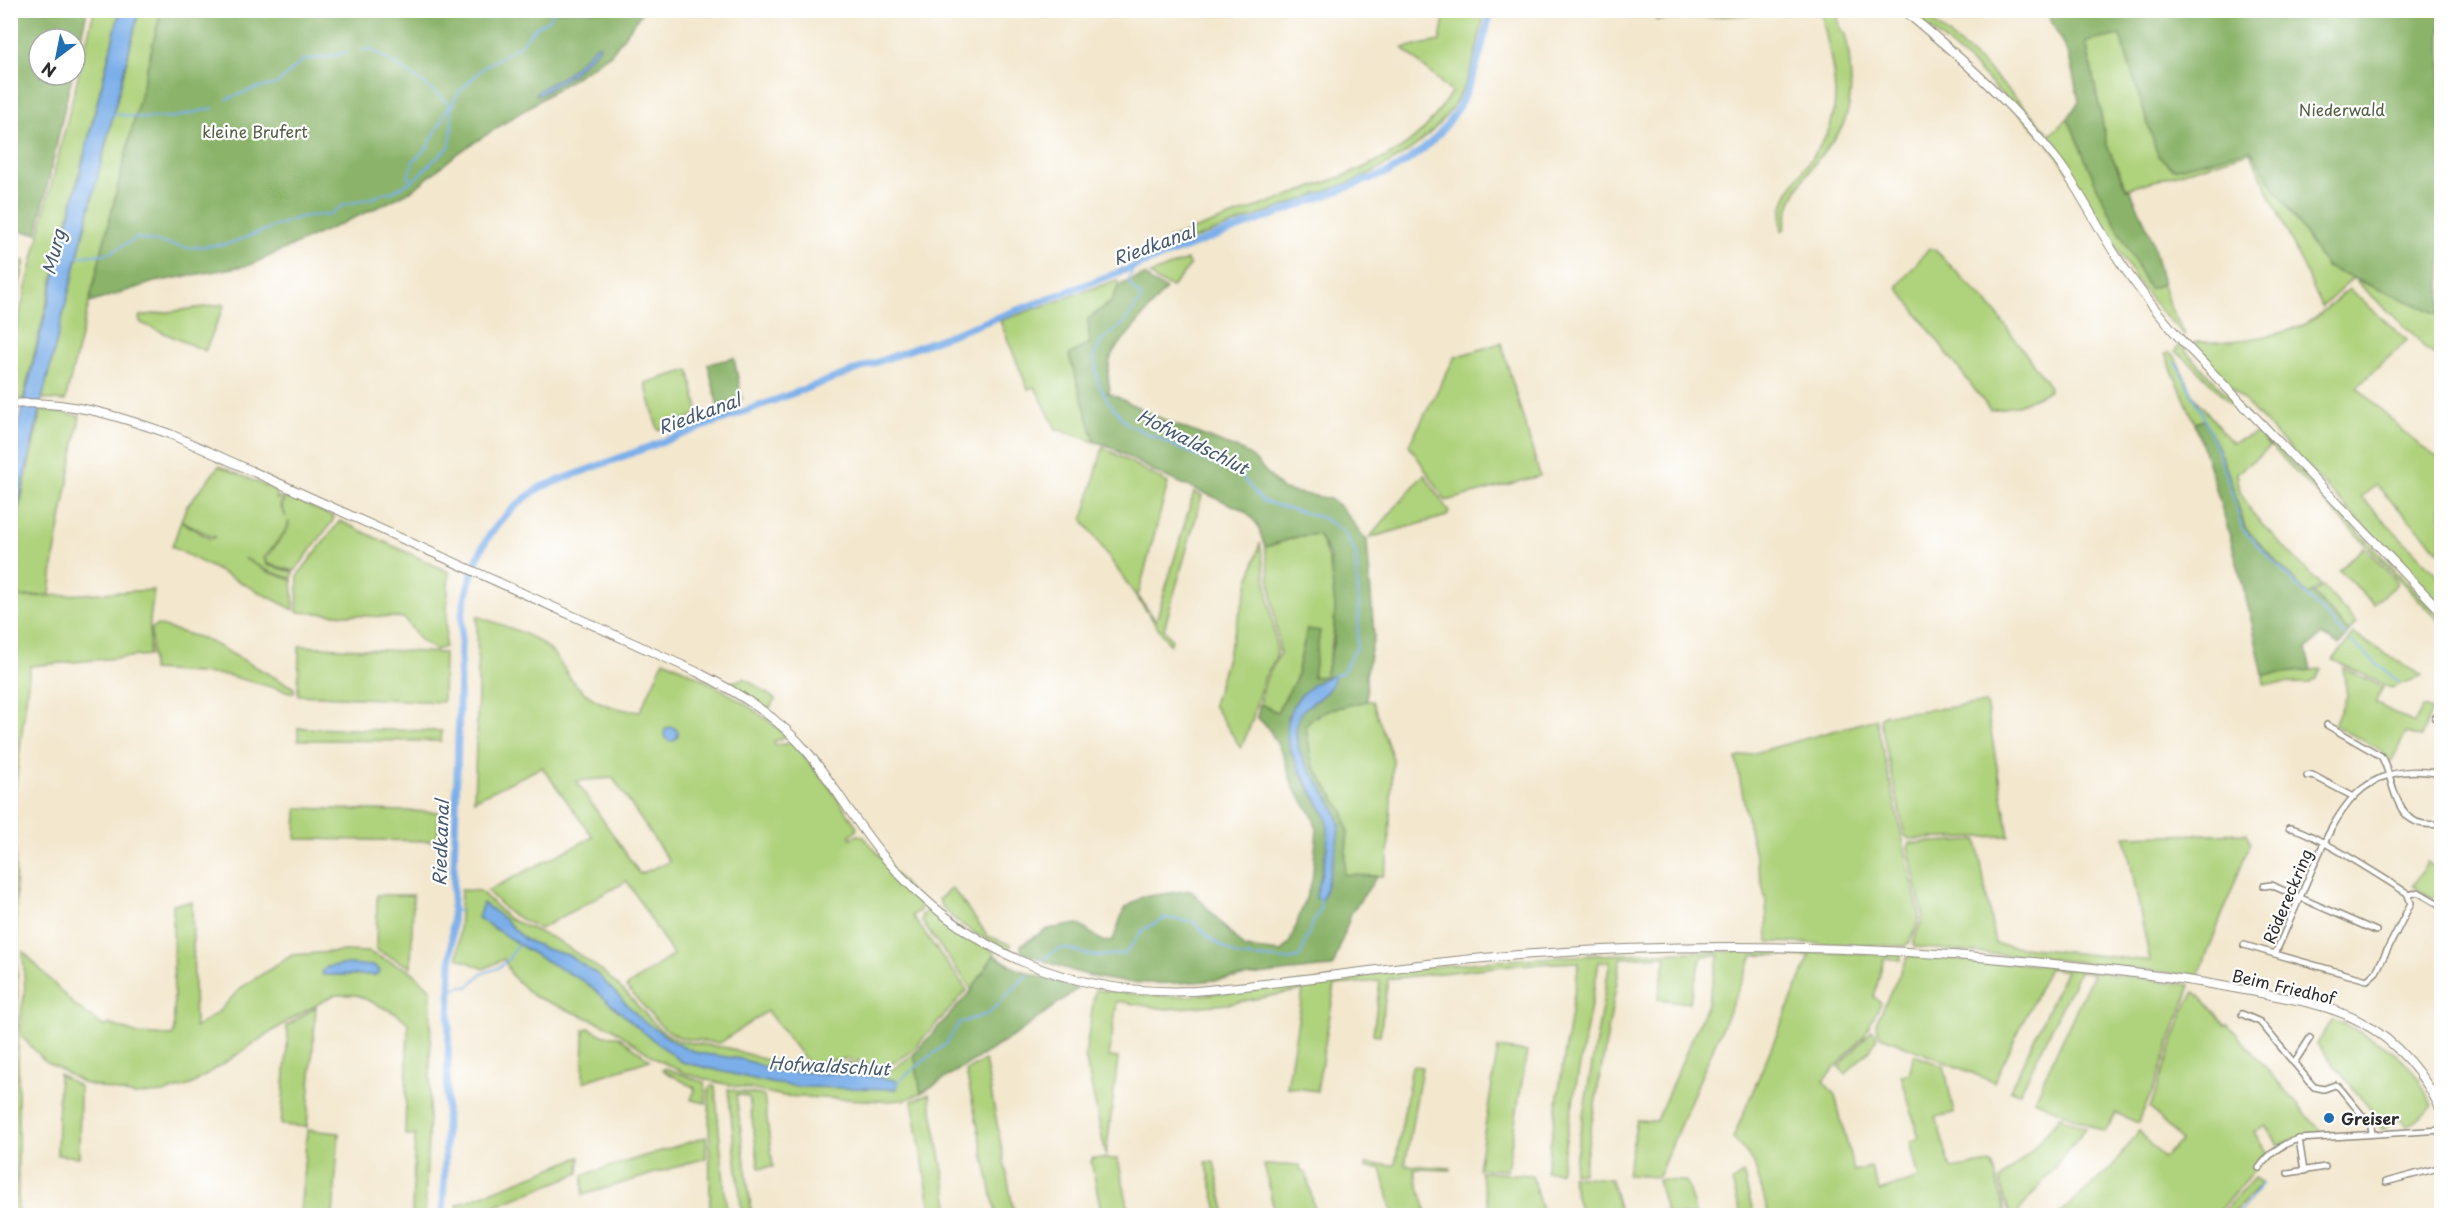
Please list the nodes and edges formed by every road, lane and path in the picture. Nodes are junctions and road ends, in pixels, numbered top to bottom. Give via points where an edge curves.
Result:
1 (1903, 10) edge
2 (10, 404) edge
3 (2441, 612) edge
4 (2435, 718) dead end
5 (2442, 722) edge
6 (2327, 725) dead end
7 (2442, 762) edge
8 (2438, 774) edge
9 (2307, 776) dead end
10 (2388, 776) junction
11 (2352, 796) junction
12 (2438, 824) dead end
13 (2289, 828) dead end
14 (2323, 843) junction
15 (2264, 886) dead end
16 (2409, 895) junction
17 (2300, 897) junction
18 (2442, 906) edge
19 (2376, 931) dead end
20 (2244, 945) dead end
21 (2275, 954) junction
22 (2242, 1014) dead end
23 (2310, 1038) dead end
24 (2294, 1063) junction
25 (2442, 1085) edge
26 (2433, 1092) junction
27 (2442, 1113) edge
28 (2442, 1130) edge
29 (2372, 1134) junction
30 (2299, 1139) junction
31 (2325, 1167) dead end
32 (2442, 1167) edge
33 (2259, 1168) dead end
34 (2304, 1171) junction
35 (2288, 1173) dead end
36 (2386, 1182) dead end

1 - 3 main road via 2006,102 2058,161 2124,269 2175,333
2 - 26 main road, Beim Friedhof via 64,405 110,414 170,434 736,692 782,726 808,753 884,856 929,904 1010,957 1077,981 1146,992 1194,991 1518,955 1631,949 1970,955 2183,979 2329,1007 2378,1034 2412,1065
4 - 5 street
6 - 10 street via 2380,756
7 - 8 street
8 - 10 street, Rödereckring via 2400,771
9 - 11 street
10 - 11 street, Rödereckring
10 - 12 street via 2395,801 2410,819 2420,824
11 - 14 street, Rödereckring
13 - 14 street
14 - 16 street, Rödereckring
14 - 17 street, Rödereckring
15 - 17 street via 2271,885
16 - 18 street via 2418,892
16 - 21 street, Rödereckring via 2411,903 2371,978 2362,980
17 - 19 street
17 - 21 street, Rödereckring
20 - 21 street
22 - 24 street via 2260,1022
23 - 24 street
24 - 29 street via 2314,1086 2339,1087 2371,1126
25 - 26 street
26 - 27 main road, Beim Friedhof
28 - 29 street
29 - 30 street
30 - 33 street via 2272,1152
30 - 34 street
31 - 34 street
32 - 36 street
34 - 35 street

